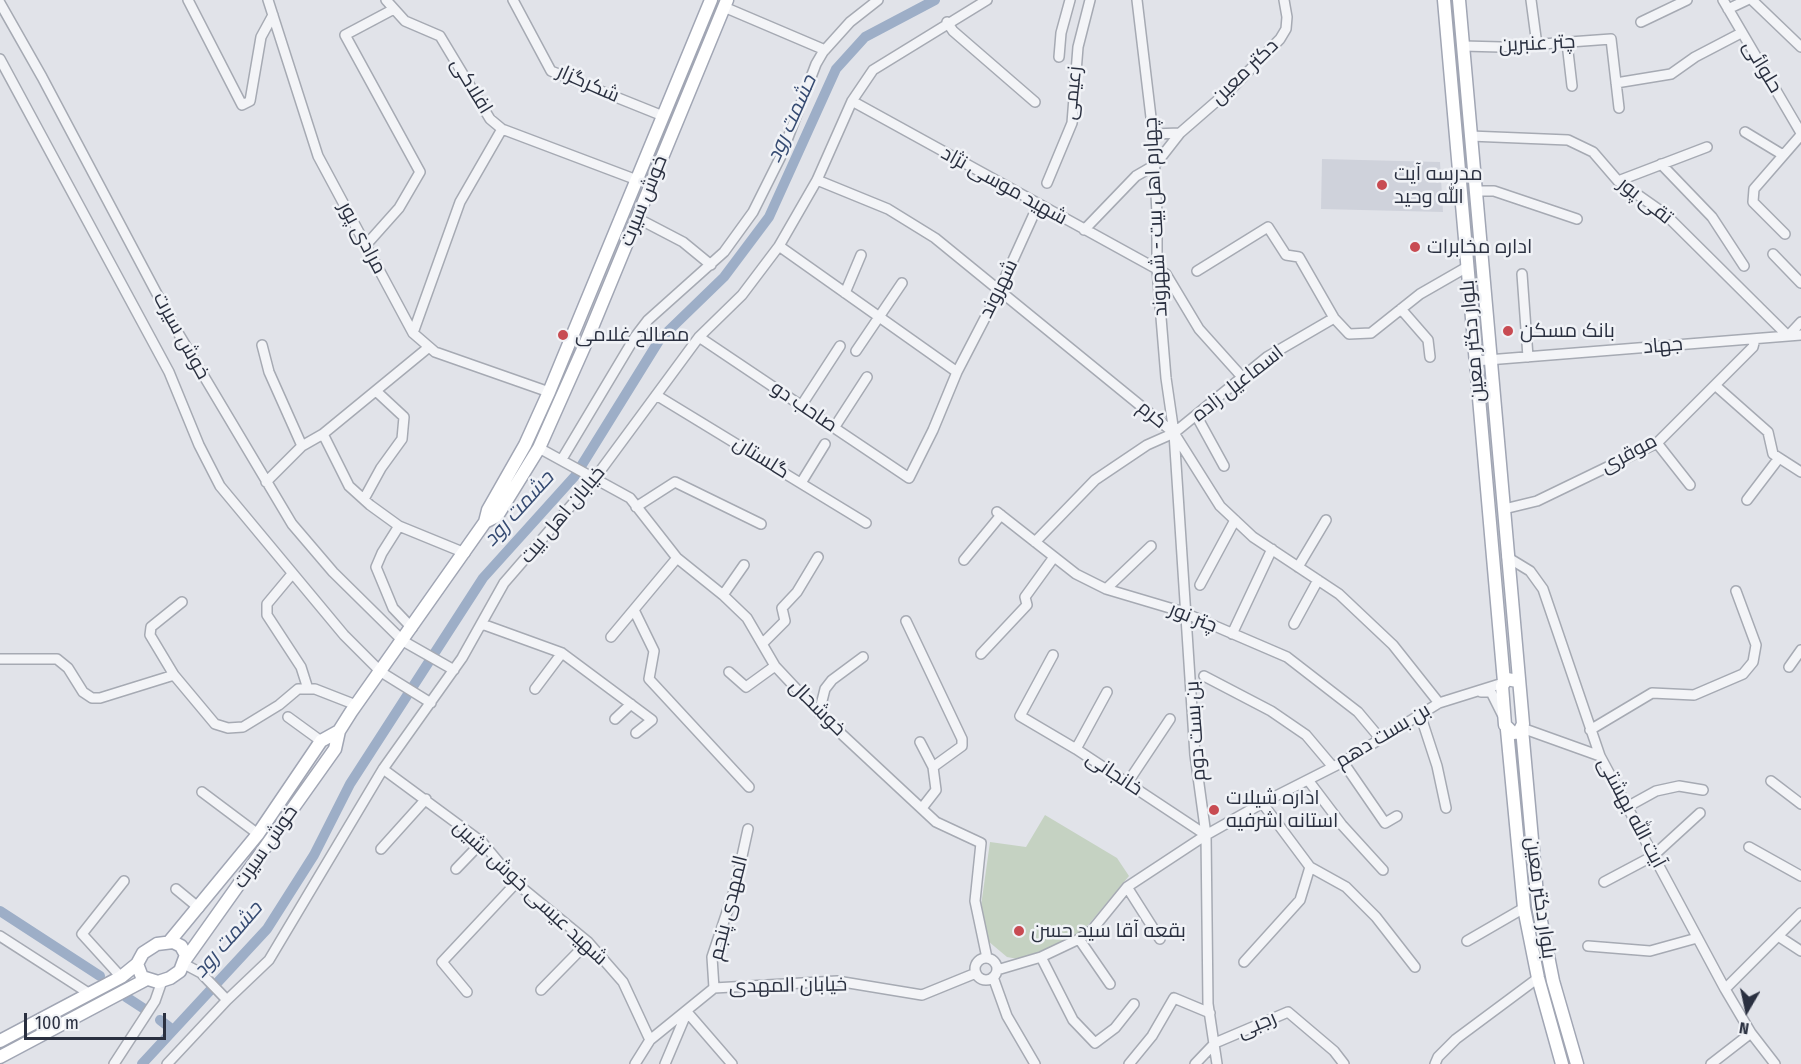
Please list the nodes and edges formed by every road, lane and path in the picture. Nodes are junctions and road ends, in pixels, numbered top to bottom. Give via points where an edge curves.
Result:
1 (188, 0) edge
2 (268, 0) edge
3 (386, 0) edge
4 (513, 0) edge
5 (711, 0) edge
6 (878, 0) edge
7 (987, 0) edge
8 (1070, 0) edge
9 (1090, 0) edge
10 (1137, 0) edge
11 (1284, 0) edge
12 (1444, 0) edge
13 (1459, 0) edge
14 (1531, 0) edge
15 (1687, 0) edge
16 (1749, 0) edge
17 (0, 3) edge
18 (726, 4) edge
19 (1725, 4) edge
20 (394, 9) junction
21 (273, 15) junction
22 (947, 22) junction
23 (1641, 22) dead end
24 (1741, 33) junction
25 (1567, 43) junction
26 (1537, 45) junction
27 (1463, 46) junction
28 (1801, 47) edge
29 (825, 50) junction
30 (1059, 57) dead end
31 (0, 59) edge
32 (1616, 83) junction
33 (1572, 86) dead end
34 (852, 101) junction
35 (1035, 102) dead end
36 (1619, 108) dead end
37 (663, 116) junction
38 (502, 129) junction
39 (1745, 132) dead end
40 (1179, 133) junction
41 (1153, 134) junction
42 (1801, 134) edge
43 (1470, 136) junction
44 (1707, 147) dead end
45 (1783, 156) junction
46 (1661, 164) junction
47 (1155, 165) junction
48 (637, 180) junction
49 (817, 180) junction
50 (1618, 181) junction
51 (1047, 183) dead end
52 (1475, 191) junction
53 (1038, 205) junction
54 (637, 218) junction
55 (1576, 219) dead end
56 (1084, 230) junction
57 (1785, 234) dead end
58 (366, 245) junction
59 (779, 246) junction
60 (1773, 254) dead end
61 (861, 255) dead end
62 (711, 265) junction
63 (1744, 266) dead end
64 (1467, 267) junction
65 (1156, 269) junction
66 (1197, 272) dead end
67 (1522, 274) dead end
68 (902, 283) dead end
69 (1801, 283) edge
70 (999, 291) junction
71 (845, 293) junction
72 (1401, 309) junction
73 (881, 318) junction
74 (1334, 318) junction
75 (1801, 322) edge
76 (413, 333) junction
77 (1801, 335) edge
78 (1788, 336) junction
79 (699, 337) junction
80 (1755, 339) junction
81 (262, 345) dead end
82 (840, 346) dead end
83 (429, 347) junction
84 (856, 351) dead end
85 (1430, 357) dead end
86 (1528, 357) junction
87 (1490, 360) junction
88 (1475, 361) junction
89 (957, 372) junction
90 (867, 377) dead end
91 (1243, 378) junction
92 (1716, 386) junction
93 (376, 391) junction
94 (549, 392) junction
95 (656, 395) junction
96 (801, 405) junction
97 (1196, 415) junction
98 (834, 428) junction
99 (1174, 433) junction
100 (323, 434) junction
101 (1657, 443) junction
102 (825, 444) dead end
103 (302, 446) junction
104 (539, 448) junction
105 (1779, 458) junction
106 (563, 459) junction
107 (1224, 466) dead end
108 (1801, 472) edge
109 (592, 476) junction
110 (909, 478) joint
111 (266, 482) junction
112 (801, 483) junction
113 (1690, 484) dead end
114 (364, 500) junction
115 (1747, 500) dead end
116 (636, 507) junction
117 (1504, 509) junction
118 (1235, 520) junction
119 (1326, 520) dead end
120 (485, 522) junction
121 (866, 523) dead end
122 (761, 524) dead end
123 (399, 526) junction
124 (1035, 542) junction
125 (1151, 546) dead end
126 (1272, 549) junction
127 (465, 553) junction
128 (1054, 556) junction
129 (818, 557) dead end
130 (1507, 557) junction
131 (677, 558) junction
132 (964, 560) dead end
133 (744, 565) dead end
134 (1298, 567) junction
135 (292, 574) junction
136 (1317, 580) junction
137 (1200, 585) dead end
138 (1106, 589) junction
139 (1736, 591) dead end
140 (723, 595) junction
141 (182, 602) dead end
142 (634, 610) junction
143 (1188, 614) junction
144 (906, 621) dead end
145 (482, 624) junction
146 (1294, 624) dead end
147 (412, 628) junction
148 (1232, 634) junction
149 (611, 637) dead end
150 (403, 641) junction
151 (763, 643) junction
152 (1801, 650) edge
153 (561, 653) junction
154 (981, 654) dead end
155 (1053, 655) dead end
156 (862, 657) dead end
157 (0, 658) edge
158 (775, 666) junction
159 (1789, 667) dead end
160 (454, 670) junction
161 (381, 672) junction
162 (729, 672) dead end
163 (174, 675) junction
164 (1204, 676) dead end
165 (1518, 681) junction
166 (1503, 682) junction
167 (309, 689) junction
168 (535, 689) dead end
169 (1107, 692) dead end
170 (1470, 692) junction
171 (431, 703) junction
172 (1439, 703) junction
173 (631, 704) junction
174 (356, 705) junction
175 (819, 713) junction
176 (1420, 714) junction
177 (288, 717) dead end
178 (615, 719) dead end
179 (1170, 719) dead end
180 (1506, 724) junction
181 (1522, 729) junction
182 (1590, 730) junction
183 (339, 731) junction
184 (636, 733) dead end
185 (1379, 737) junction
186 (321, 741) junction
187 (920, 742) dead end
188 (1076, 749) junction
189 (1600, 756) junction
190 (1343, 762) junction
191 (933, 767) junction
192 (1333, 767) junction
193 (383, 770) junction
194 (1308, 780) junction
195 (1771, 781) dead end
196 (1128, 783) junction
197 (749, 787) dead end
198 (1703, 790) dead end
199 (201, 792) dead end
200 (426, 799) junction
201 (1263, 804) junction
202 (1801, 804) edge
203 (1627, 807) junction
204 (922, 808) junction
205 (1446, 808) dead end
206 (1700, 813) dead end
207 (1397, 816) dead end
208 (748, 829) dead end
209 (258, 834) junction
210 (1206, 835) junction
211 (482, 842) junction
212 (1749, 847) dead end
213 (381, 849) dead end
214 (1652, 856) junction
215 (1310, 867) junction
216 (456, 869) dead end
217 (1383, 870) dead end
218 (1801, 876) edge
219 (124, 881) dead end
220 (1604, 882) dead end
221 (516, 883) junction
222 (1127, 887) junction
223 (176, 889) dead end
224 (199, 908) junction
225 (1524, 908) junction
226 (1801, 913) edge
227 (0, 936) edge
228 (1778, 936) junction
229 (1697, 938) junction
230 (1079, 939) junction
231 (1160, 939) dead end
232 (1467, 941) dead end
233 (169, 942) junction
234 (588, 942) junction
235 (1588, 946) dead end
236 (1801, 951) edge
237 (1041, 957) junction
238 (987, 958) junction
239 (185, 962) junction
240 (1244, 962) dead end
241 (137, 964) junction
242 (1415, 967) dead end
243 (976, 973) junction
244 (995, 974) junction
245 (121, 977) junction
246 (1538, 978) junction
247 (145, 980) junction
248 (162, 981) junction
249 (1110, 984) dead end
250 (714, 988) junction
251 (1725, 989) junction
252 (541, 990) dead end
253 (467, 992) dead end
254 (90, 994) junction
255 (226, 1000) junction
256 (1134, 1004) dead end
257 (687, 1012) junction
258 (1210, 1013) junction
259 (1751, 1033) junction
260 (650, 1040) junction
261 (0, 1041) edge
262 (1215, 1043) junction
263 (0, 1057) edge
264 (114, 1064) edge
265 (167, 1064) edge
266 (634, 1064) edge
267 (665, 1064) edge
268 (732, 1064) edge
269 (1035, 1064) edge
270 (1129, 1064) edge
271 (1195, 1064) edge
272 (1217, 1064) edge
273 (1344, 1064) edge
274 (1435, 1064) edge
275 (1562, 1064) edge
276 (1577, 1064) edge
277 (1711, 1064) edge
278 (1775, 1064) edge

1 - 21 street via 242,105 250,101 261,37
2 - 21 street, مرادی پور
3 - 20 street, افلاکی
4 - 37 street, شکرگزار via 551,70
5 - 37 main road, خوش سیرت
6 - 29 street via 850,22
7 - 22 street, خیابان اهل بیت
8 - 30 street
9 - 51 street, زعیمی via 1078,46 1072,123
10 - 41 street, چهارم اهل بیت - شهروند
11 - 40 street, دکتر معین via 1286,29 1280,39 1234,86
12 - 64 main road, بلوار دکتر معین
13 - 27 main road, بلوار دکتر معین
14 - 26 street
15 - 23 street
16 - 19 street
16 - 28 street
17 - 111 street, خوش سیرت via 174,326
18 - 29 street
18 - 54 main road, خوش سیرت
19 - 24 street, حلوائی
20 - 38 street, افلاکی via 405,21 440,36 489,119
20 - 58 street via 345,35 420,172 399,208
21 - 58 street, مرادی پور via 318,156
22 - 34 street, خیابان اهل بیت via 873,70
22 - 35 street via 952,32
24 - 32 street via 1671,74
24 - 42 street, حلوائی
25 - 26 street, چتر عنبرین
25 - 32 street, چتر عنبرین via 1611,39
25 - 33 street
26 - 27 street, چتر عنبرین
27 - 43 main road, بلوار دکتر معین
29 - 62 street via 757,205
31 - 135 street, خوش سیرت via 169,372 220,486
32 - 36 street
34 - 49 street, خیابان اهل بیت
34 - 53 street, شهید موسی نژاد
37 - 48 main road, خوش سیرت
38 - 48 street, افلاکی
38 - 76 street via 460,202
39 - 45 street
40 - 41 street
40 - 47 street, دکتر معین
41 - 47 street, چهارم اهل بیت - شهروند
42 - 45 street
43 - 50 street, تقی پور via 1568,140 1593,152
43 - 52 main road, بلوار دکتر معین
44 - 46 street
45 - 57 street via 1754,189 1754,202
46 - 50 street
46 - 63 street via 1712,217
47 - 56 street, دکتر معین via 1136,177
47 - 65 street, چهارم اهل بیت - شهروند
48 - 94 main road, خوش سیرت
49 - 59 street, خیابان اهل بیت
49 - 70 street, کرم via 888,209 935,238
50 - 78 street, تقی پور via 1665,214
52 - 55 street via 1494,191
52 - 87 main road, بلوار دکتر معین
53 - 56 street, شهید موسی نژاد
53 - 70 street, شهروند
54 - 62 street via 682,242
54 - 104 main road, خوش سیرت
56 - 65 street, شهید موسی نژاد
58 - 76 street, مرادی پور
59 - 71 street
59 - 79 street, خیابان اهل بیت via 742,295
60 - 69 street
61 - 71 street
62 - 106 street via 648,320 635,337
64 - 72 street
64 - 88 main road, بلوار دکتر معین
65 - 91 street, شهید موسی نژاد via 1166,274 1199,329
65 - 99 street, چهارم اهل بیت - شهروند
66 - 74 street via 1268,228 1286,255 1299,257
67 - 86 street
68 - 73 street
70 - 89 street, شهروند
70 - 99 street, کرم
71 - 73 street
72 - 74 street via 1371,333 1348,334
72 - 85 street via 1428,340
73 - 84 street
73 - 89 street
74 - 91 street, اسماعیل زاده via 1268,357
75 - 78 street
76 - 83 street, مرادی پور
77 - 78 street, جهاد
78 - 80 street, جهاد
79 - 95 street, خیابان اهل بیت
79 - 96 street, صاحب دو
80 - 86 street, جهاد
80 - 92 street, موقری via 1753,348
81 - 103 street via 269,372
82 - 96 street
83 - 93 street
83 - 94 street, مرادی پور
86 - 87 street, جهاد
87 - 88 street, جهاد
87 - 117 main road, بلوار دکتر معین
88 - 166 main road, بلوار دکتر معین
89 - 110 street, شهروند
90 - 98 street
91 - 97 street, اسماعیل زاده
92 - 101 street, موقری
92 - 105 street via 1768,432 1773,454
93 - 100 street
93 - 114 street via 404,417 402,438
94 - 120 main road, خوش سیرت
95 - 109 street, خیابان اهل بیت
95 - 112 street, گلستان
96 - 98 street, صاحب دو
97 - 99 street, اسماعیل زاده
97 - 107 street
98 - 110 street, صاحب دو
99 - 118 street, کرم via 1220,506
99 - 124 street, اسماعیل زاده via 1147,445 1095,480
99 - 143 street, بن بست دوم
100 - 103 street
100 - 114 street via 349,486
101 - 113 street
101 - 117 street, موقری via 1537,501
102 - 112 street
103 - 111 street
104 - 106 street, خوشحال
104 - 120 main road, خوش سیرت via 497,516
105 - 108 street
105 - 115 street
106 - 109 street, خوشحال
109 - 116 street, خوشحال via 630,498
109 - 145 street, خیابان اهل بیت via 504,583
111 - 150 street, خوش سیرت via 292,525
112 - 121 street, گلستان
114 - 123 street
116 - 122 street via 675,482
116 - 131 street, خوشحال
117 - 130 main road, بلوار دکتر معین
118 - 126 street, کرم
118 - 137 street
119 - 134 street
120 - 127 main road, خوش سیرت
123 - 127 street
123 - 147 street via 376,567 393,608
124 - 128 street, چتر نور
124 - 132 street, چتر نور via 999,513
125 - 138 street
126 - 134 street, کرم
126 - 148 street
127 - 147 main road, خوش سیرت
128 - 138 street, چتر نور via 1076,574
128 - 154 street via 1025,597 1027,604
129 - 151 street via 797,592 782,608 785,621
130 - 165 main road, بلوار دکتر معین
130 - 182 street, آیت الله بهشتی via 1530,571 1543,589
131 - 140 street, خوشحال
131 - 142 street
133 - 140 street
134 - 136 street, کرم
135 - 161 street, خوش سیرت
135 - 167 street via 267,604 267,615 301,667
136 - 146 street
136 - 172 street, کرم via 1339,594 1393,645
138 - 143 street, چتر نور
139 - 182 street via 1756,645 1753,662 1743,674 1694,695 1652,693
140 - 151 street, خوشحال via 747,618
141 - 163 street via 151,627 150,635
142 - 149 street
142 - 197 street via 654,651 649,679
143 - 148 street, چتر نور
143 - 210 street, بن بست دوم via 1195,755
144 - 191 street via 962,740 962,746
145 - 153 street
145 - 160 street, خیابان اهل بیت
147 - 150 main road, خوش سیرت
148 - 185 street, چتر نور via 1287,657 1358,712
150 - 160 street
150 - 161 main road, خوش سیرت
151 - 158 street, خوشحال
152 - 159 street
153 - 168 street
153 - 173 street
155 - 188 street, خانجانی via 1020,716
156 - 175 street via 825,689
157 - 163 street via 57,659 92,698
158 - 162 street via 746,687
158 - 175 street, خوشحال
160 - 171 street, خیابان اهل بیت
161 - 171 street
161 - 174 main road, خوش سیرت
163 - 167 street via 215,724 228,728 243,727 297,689
164 - 192 street via 1271,711 1306,735
165 - 166 main road via 1509,678
165 - 181 main road, بلوار دکتر معین
166 - 170 street, بن بست دهم
166 - 180 main road, بلوار دکتر معین
167 - 174 street
169 - 188 street
170 - 172 street, بن بست دهم
170 - 180 street via 1491,692
171 - 193 street, خیابان اهل بیت
172 - 176 street, بن بست دهم
173 - 178 street
173 - 184 street via 652,720
174 - 183 main road, خوش سیرت
175 - 204 street, خوشحال
176 - 185 street, بن بست دهم
176 - 205 street
177 - 186 street
179 - 196 street
180 - 181 main road via 1516,733
180 - 225 main road, بلوار دکتر معین
181 - 189 street
181 - 276 main road, بلوار دکتر معین via 1538,906 1553,981
182 - 189 street, آیت الله بهشتی
183 - 186 main road, خوش سیرت
183 - 239 main road, خوش سیرت via 335,749
185 - 190 street, بن بست دهم
186 - 209 main road, خوش سیرت
187 - 191 street
188 - 196 street, خانجانی
189 - 203 street, آیت الله بهشتی
190 - 192 street, بن بست دهم
190 - 207 street via 1385,823
191 - 204 street via 936,790
192 - 194 street, بن بست دهم
193 - 200 street, شهید عیسی خوش نشین
193 - 255 street, خیابان اهل بیت via 269,960
194 - 201 street, بن بست دهم
194 - 217 street
195 - 202 street
196 - 210 street, خانجانی
198 - 203 street via 1678,786 1656,791
199 - 209 street
200 - 211 street, شهید عیسی خوش نشین
200 - 213 street
201 - 210 street, بن بست دهم
201 - 215 street
203 - 214 street, آیت الله بهشتی
204 - 238 street, خوشحال via 936,822 981,843 975,902
206 - 214 street
208 - 250 street, المهدی پنجم via 735,888 712,957
209 - 224 main road, خوش سیرت
210 - 222 street, بن بست دهم
210 - 258 street, بن بست دوم
211 - 216 street
211 - 221 street, شهید عیسی خوش نشین
212 - 218 street
214 - 220 street
214 - 229 street, آیت الله بهشتی
215 - 240 street via 1300,900
215 - 242 street via 1346,887 1376,917
219 - 245 street via 82,934
221 - 234 street, شهید عیسی خوش نشین
221 - 253 street via 442,962
222 - 230 street, بن بست دهم via 1092,930
222 - 231 street
223 - 224 street
224 - 233 main road, خوش سیرت
225 - 232 street
225 - 246 main road, بلوار دکتر معین
226 - 228 street
227 - 254 street
228 - 236 street
228 - 251 street
229 - 235 street via 1650,951
229 - 251 street, آیت الله بهشتی
230 - 237 street, بن بست دهم
230 - 249 street
233 - 239 main road via 181,946
233 - 241 main road via 149,948
234 - 252 street
234 - 260 street, شهید عیسی خوش نشین via 623,982
237 - 244 street, بن بست دهم
237 - 256 street via 1073,1020 1095,1043 1115,1028
238 - 243 street via 977,963
238 - 244 street via 995,962
239 - 248 main road via 177,974
239 - 255 street
241 - 245 main road
241 - 247 main road via 138,974
243 - 244 street via 983,979
243 - 250 street, خيابان المهدی via 922,995 837,981
244 - 269 street via 1007,1016
245 - 254 main road
246 - 274 street via 1456,1039
246 - 275 main road, بلوار دکتر معین
247 - 248 main road
247 - 263 main road
248 - 264 street via 155,1001
250 - 257 street, خيابان المهدی
251 - 259 street, آیت الله بهشتی
254 - 261 main road
255 - 265 street, خیابان اهل بیت
257 - 260 street, خيابان المهدی
257 - 267 street
257 - 268 street
258 - 262 street, بن بست دوم
258 - 270 street via 1174,998
259 - 277 street
259 - 278 street, آیت الله بهشتی
260 - 266 street, خيابان المهدی
262 - 271 street, رجبی
262 - 272 street, بن بست دوم
262 - 273 street, رجبی via 1288,1012

